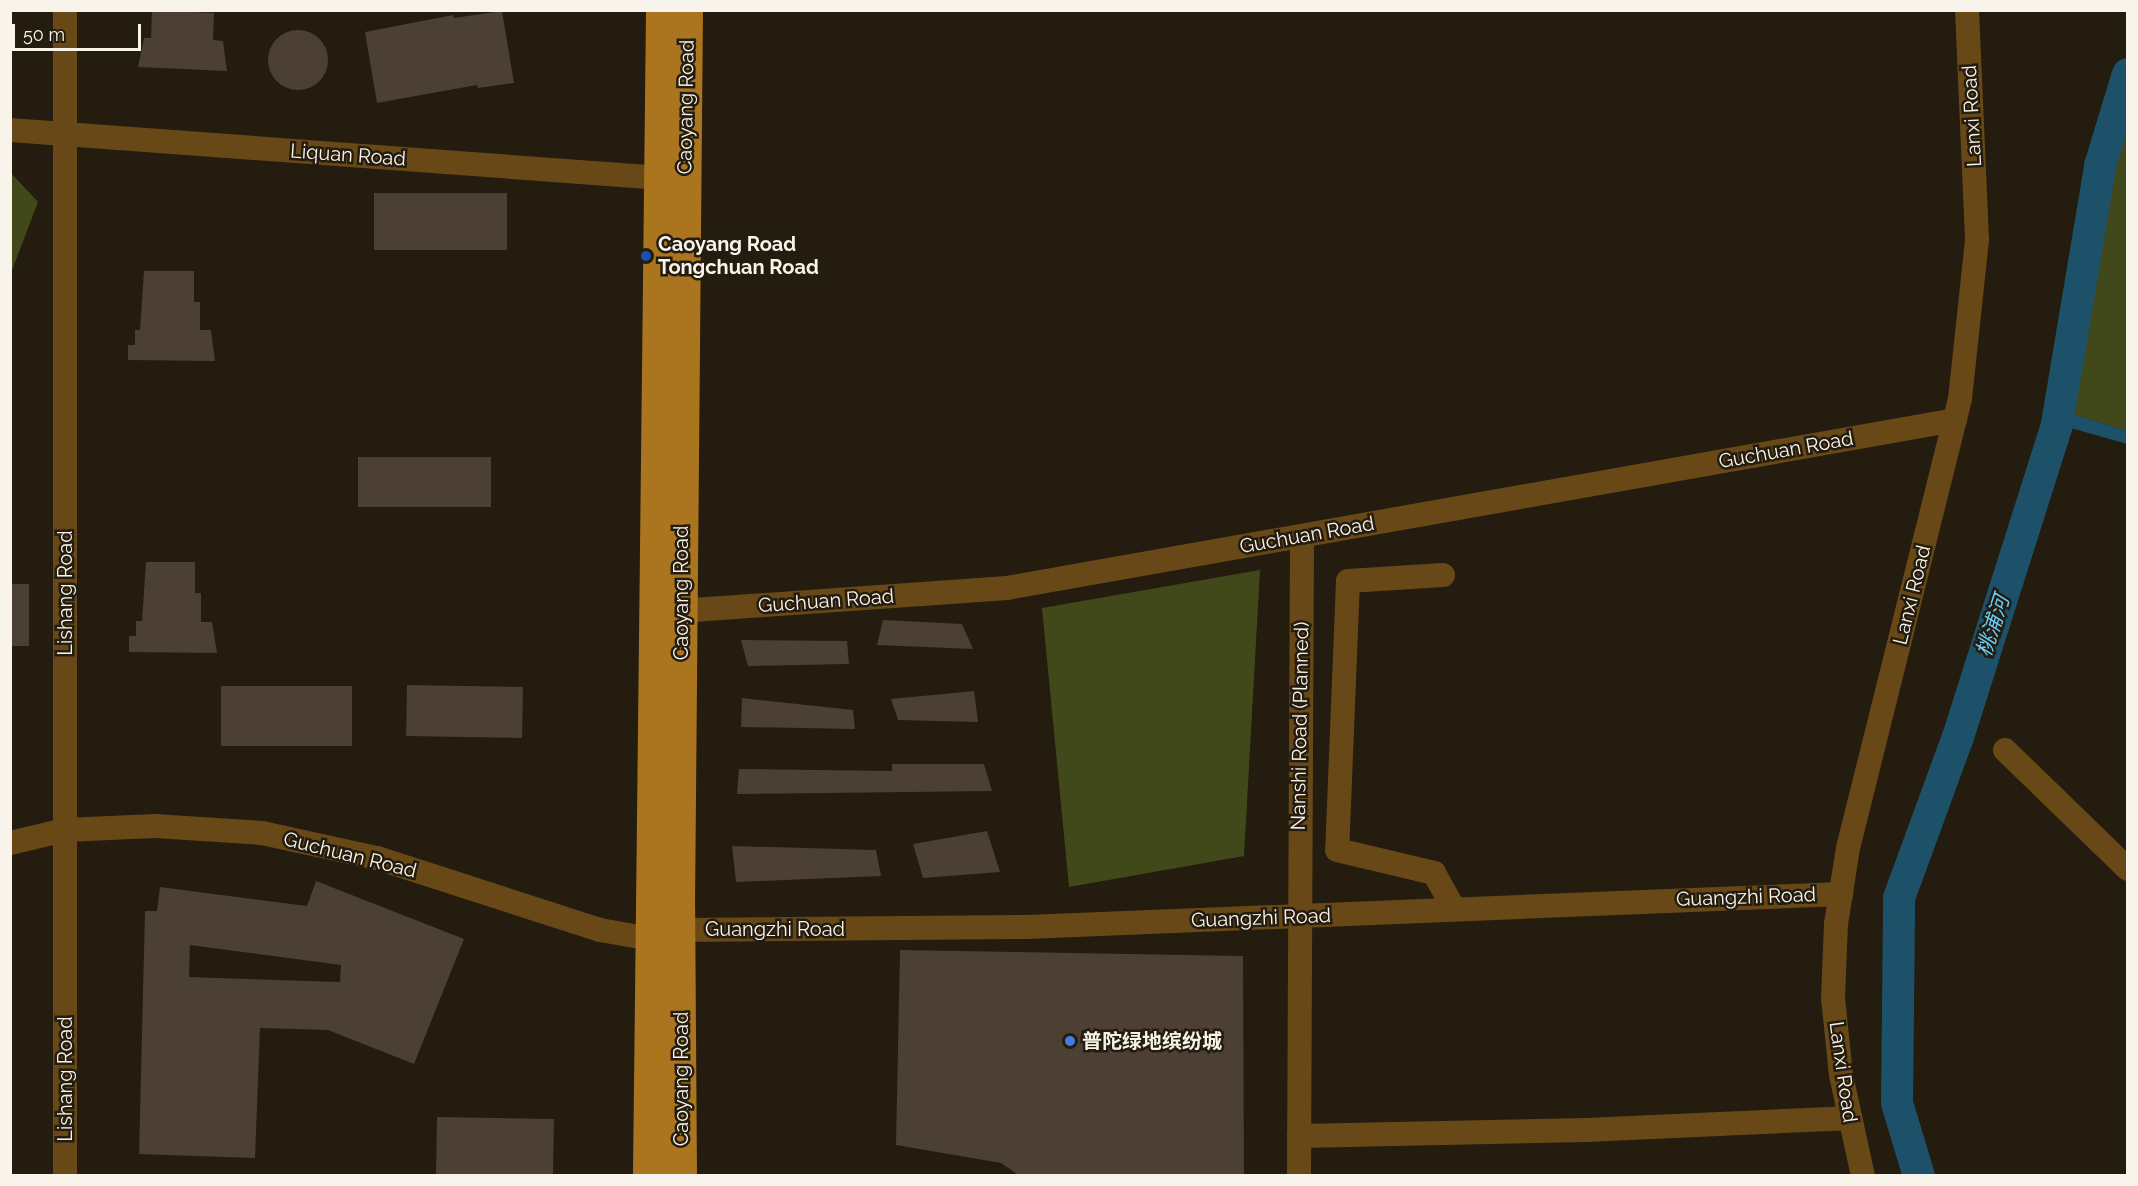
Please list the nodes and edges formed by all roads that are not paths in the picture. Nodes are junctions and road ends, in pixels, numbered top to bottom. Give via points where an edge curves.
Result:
1 (65, 10) edge
2 (662, 10) edge
3 (687, 10) edge
4 (1967, 10) edge
5 (10, 130) edge
6 (65, 134) junction
7 (673, 179) junction
8 (1955, 420) junction
9 (1302, 536) junction
10 (1443, 575) dead end
11 (668, 612) junction
12 (2005, 750) dead end
13 (65, 831) junction
14 (10, 843) edge
15 (2127, 869) edge
16 (1841, 894) junction
17 (1454, 909) junction
18 (1298, 916) junction
19 (681, 930) junction
20 (651, 939) junction
21 (1848, 1118) junction
22 (1299, 1136) junction
23 (65, 1176) edge
24 (649, 1176) edge
25 (681, 1176) edge
26 (1299, 1176) edge
27 (1863, 1176) edge

1 - 6 street, Lishang Road
2 - 7 main road, Caoyang Road
3 - 7 main road, Caoyang Road
4 - 8 street, Lanxi Road via 1977,239
5 - 6 street, Liquan Road
6 - 7 street, Liquan Road
6 - 13 street, Lishang Road
7 - 11 main road, Caoyang Road
8 - 9 street, Guchuan Road
8 - 16 street, Lanxi Road via 1848,848
9 - 11 street, Guchuan Road via 1007,588
9 - 18 street, Nanshi Road (Planned)
10 - 17 street via 1348,581 1337,850 1434,873
11 - 19 main road, Caoyang Road
11 - 20 main road, Caoyang Road
12 - 15 street
13 - 14 street, Guchuan Road
13 - 20 street, Guchuan Road via 155,826 262,834 377,858 600,930
13 - 23 street, Lishang Road
16 - 17 street, Guangzhi Road
16 - 21 street, Lanxi Road via 1833,998
17 - 18 street, Guangzhi Road
18 - 19 street, Guangzhi Road via 1027,927
18 - 22 street, Nanshi Road (Planned)
19 - 20 street, Guchuan Road
19 - 25 main road, Caoyang Road
20 - 24 main road, Caoyang Road
21 - 22 street via 1587,1130
21 - 27 street, Lanxi Road
22 - 26 street, Nanshi Road (Planned)

